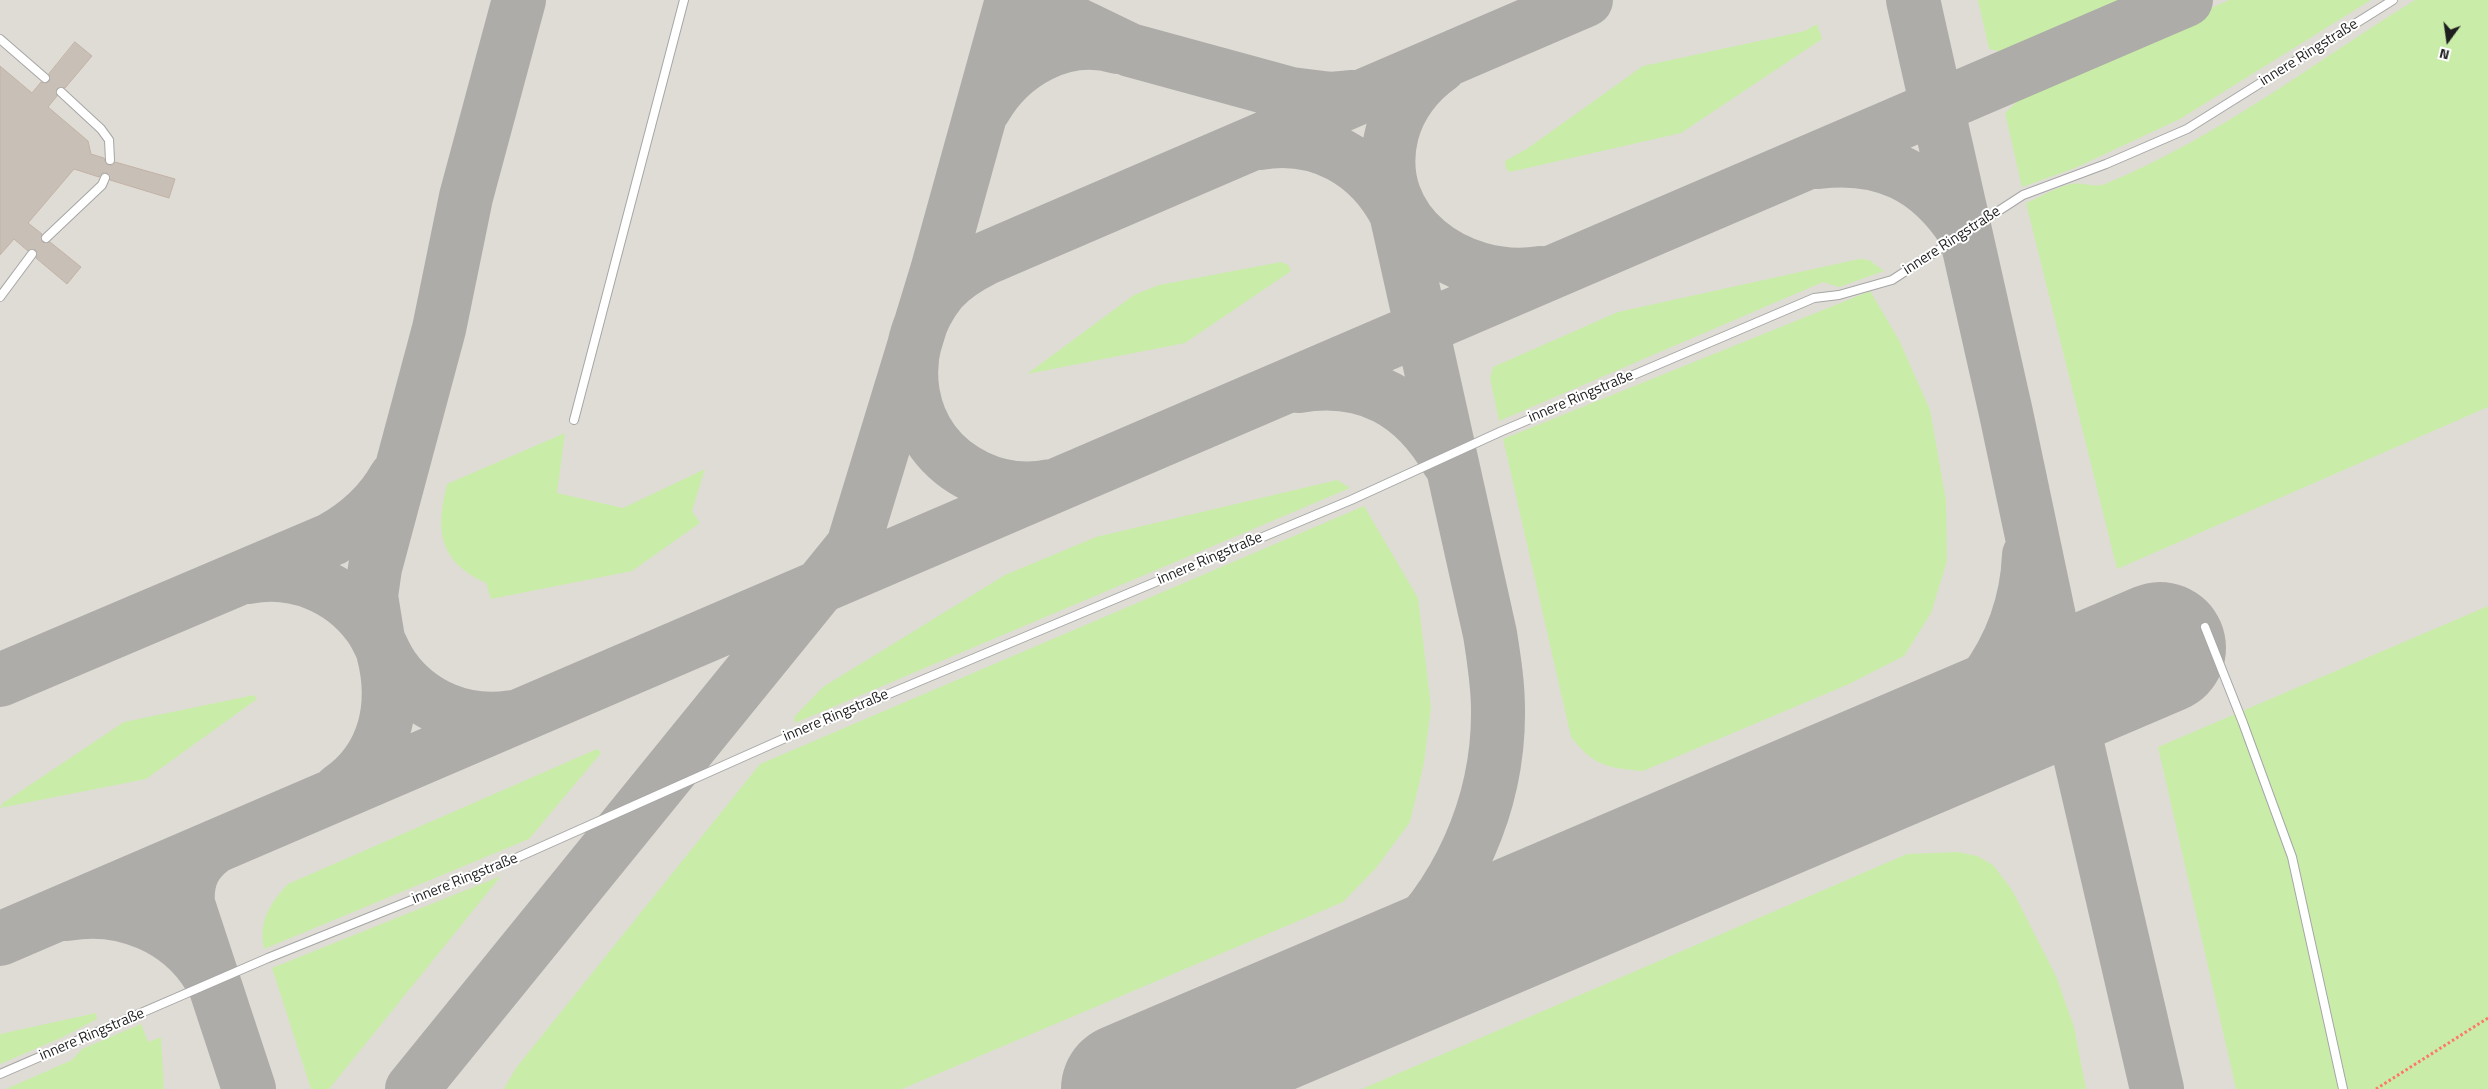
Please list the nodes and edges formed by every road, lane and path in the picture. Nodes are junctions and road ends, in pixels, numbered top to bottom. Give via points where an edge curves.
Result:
1 (684, 0) edge
2 (2393, 0) edge
3 (0, 40) edge
4 (45, 78) dead end
5 (61, 92) dead end
6 (110, 160) dead end
7 (105, 178) dead end
8 (46, 238) dead end
9 (32, 254) dead end
10 (0, 297) edge
11 (574, 420) dead end
12 (2205, 627) dead end
13 (2488, 1018) edge
14 (0, 1074) edge
15 (2343, 1089) edge
16 (2376, 1089) edge

1 - 11 lane
2 - 14 lane, innere Ringstraße via 2187,129 2106,164 2023,194 1892,280 1814,298 1502,431 1352,500 810,727 514,859 268,958
3 - 4 lane
5 - 6 lane via 108,140
7 - 8 lane via 102,185
9 - 10 lane
12 - 15 lane via 2292,856
13 - 16 path

